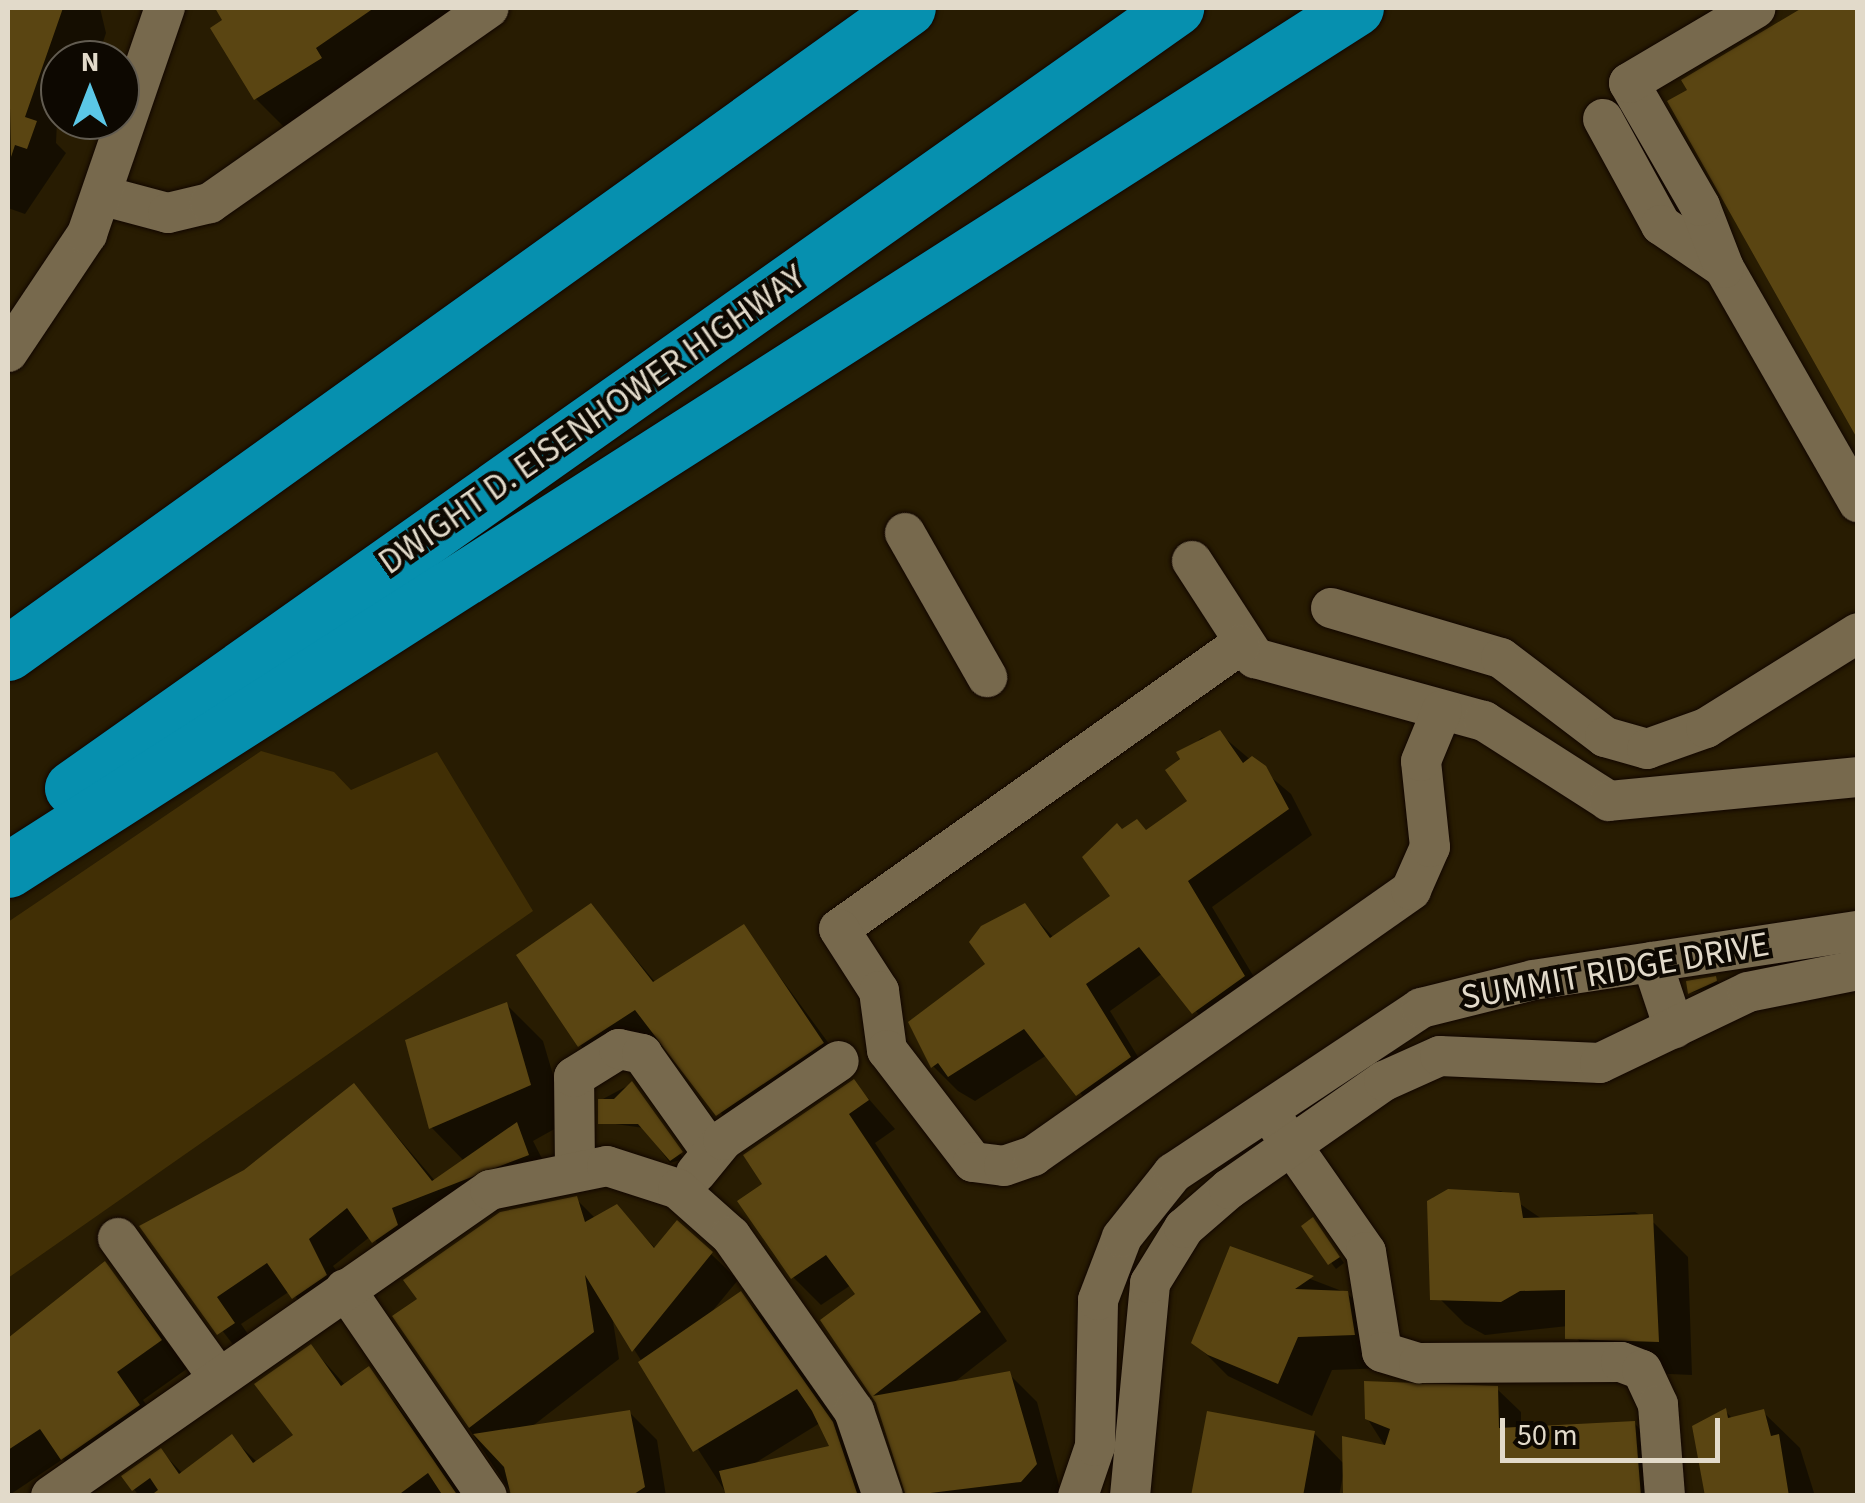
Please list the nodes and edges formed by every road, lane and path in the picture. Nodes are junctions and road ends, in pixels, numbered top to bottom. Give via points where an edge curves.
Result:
1 (165, 8) edge
2 (489, 8) edge
3 (1176, 8) edge
4 (1356, 8) edge
5 (1756, 8) edge
6 (902, 11) edge
7 (1603, 120) dead end
8 (104, 196) junction
9 (1724, 268) junction
10 (8, 352) edge
11 (1858, 502) edge
12 (904, 533) dead end
13 (1192, 561) dead end
14 (1330, 608) dead end
15 (1240, 644) junction
16 (1852, 650) edge
17 (8, 653) edge
18 (987, 678) dead end
19 (1442, 710) junction
20 (1858, 777) edge
21 (1858, 796) edge
22 (8, 832) edge
23 (8, 870) edge
24 (1858, 932) edge
25 (1652, 962) junction
26 (1858, 970) edge
27 (1674, 1028) junction
28 (839, 1061) dead end
29 (1266, 1108) junction
30 (1292, 1146) junction
31 (710, 1152) junction
32 (576, 1168) junction
33 (684, 1193) junction
34 (118, 1238) dead end
35 (344, 1289) junction
36 (218, 1378) junction
37 (71, 1490) edge
38 (487, 1496) edge
39 (883, 1496) edge
40 (1078, 1496) edge
41 (1130, 1496) edge
42 (1665, 1496) edge

1 - 8 street
2 - 8 street via 210,203 168,213
3 - 22 highway, DWIGHT D. EISENHOWER HIGHWAY
4 - 23 highway
5 - 9 street via 1629,83 1700,206
6 - 17 highway
7 - 9 street via 1661,225
8 - 10 street via 57,287
9 - 11 street
12 - 18 street
13 - 15 street
14 - 16 street via 1501,658 1605,737 1647,750 1706,728
15 - 19 street via 1272,666
15 - 19 street via 839,930 879,991 887,1050 973,1162 1004,1166 1033,1156 1411,890 1430,847 1420,761
19 - 20 street via 1501,728 1569,783 1619,803
19 - 21 street via 1552,802 1602,824 1651,829
24 - 25 street, SUMMIT RIDGE DRIVE
25 - 27 street
25 - 29 street, SUMMIT RIDGE DRIVE via 1421,1008
26 - 27 street, SUMMIT RIDGE DRIVE via 1748,992
27 - 30 street, SUMMIT RIDGE DRIVE via 1600,1063 1440,1056 1384,1081
28 - 31 street
29 - 30 street
29 - 40 street, SUMMIT RIDGE DRIVE via 1157,1186 1122,1237 1098,1300 1095,1446
30 - 41 street, SUMMIT RIDGE DRIVE via 1204,1208 1150,1283
30 - 42 street via 1366,1252 1382,1352 1419,1363 1621,1362 1642,1370 1658,1406
31 - 32 street via 642,1054 619,1048 574,1078
31 - 33 street
32 - 33 street via 651,1176
32 - 35 street via 490,1190
33 - 39 street via 732,1236 827,1367 871,1449
34 - 36 street
35 - 36 street
35 - 38 street
36 - 37 street

